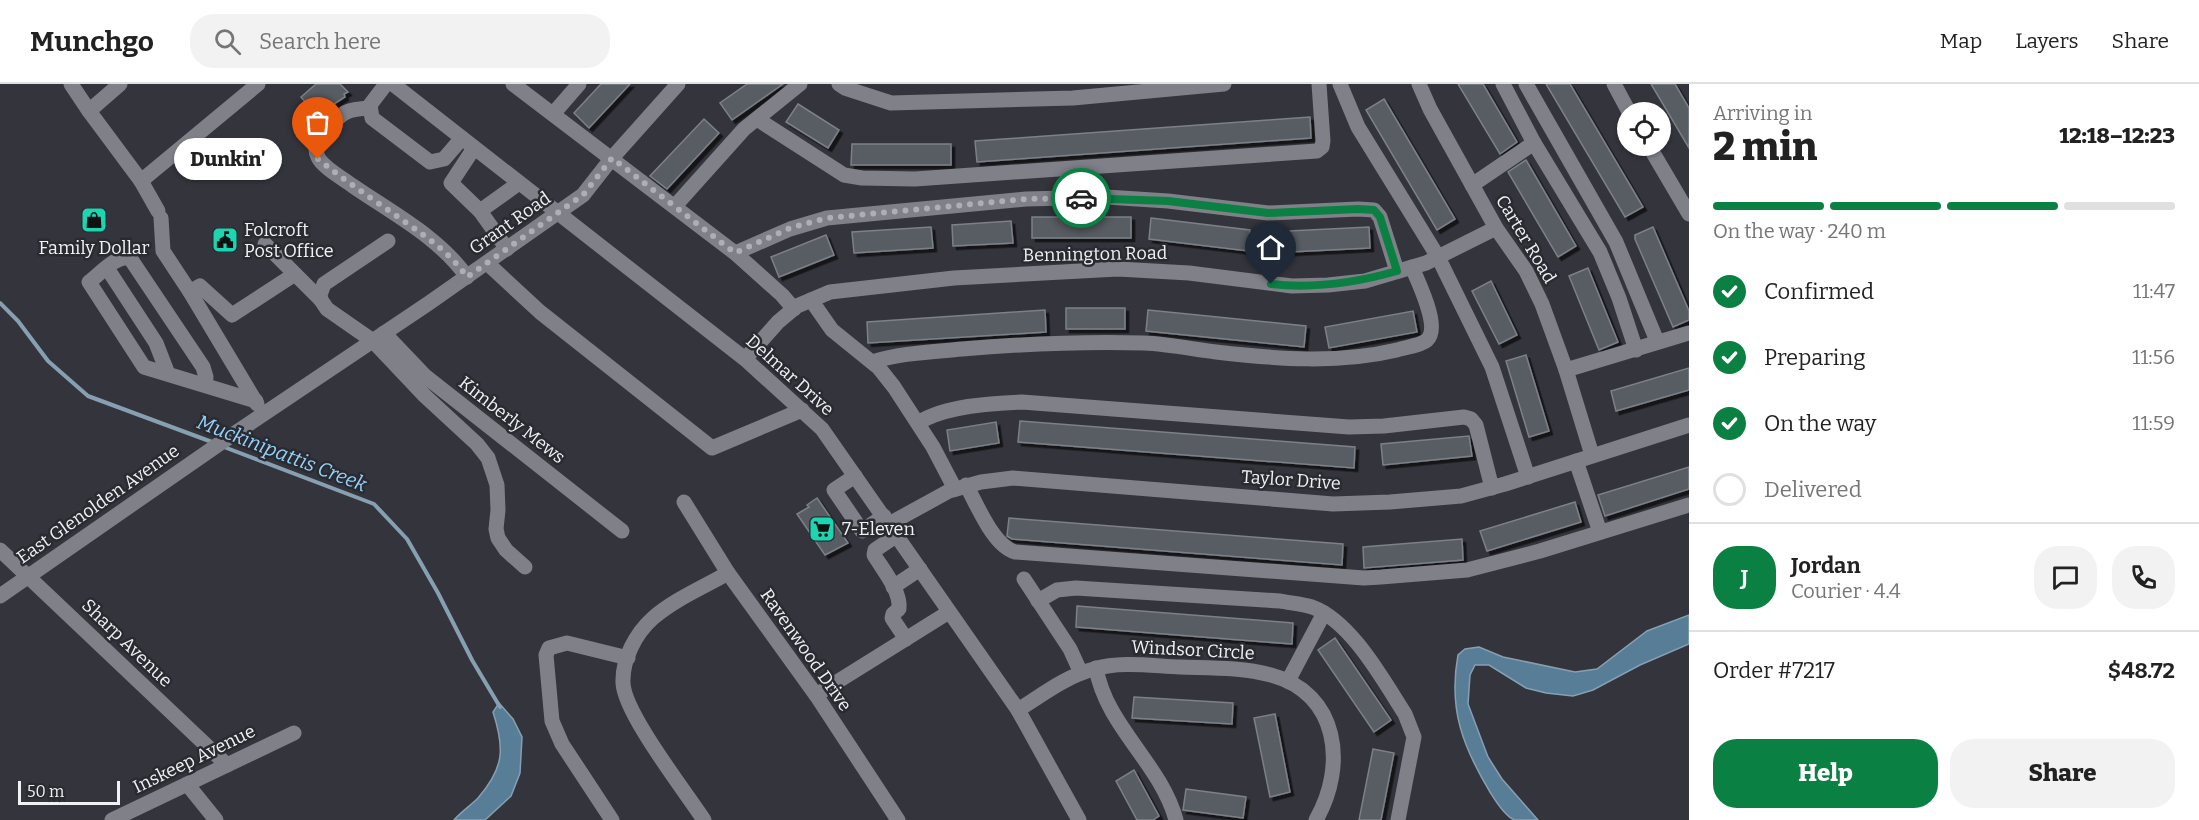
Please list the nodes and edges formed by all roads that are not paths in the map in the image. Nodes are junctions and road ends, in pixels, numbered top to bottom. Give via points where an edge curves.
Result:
1 (71, 84) edge
2 (120, 84) edge
3 (258, 84) edge
4 (386, 84) edge
5 (393, 84) edge
6 (513, 84) edge
7 (579, 84) edge
8 (678, 84) edge
9 (800, 84) edge
10 (839, 84) edge
11 (1224, 84) edge
12 (1319, 84) edge
13 (1340, 84) edge
14 (1419, 84) edge
15 (1503, 84) edge
16 (1526, 84) edge
17 (1614, 84) edge
18 (1624, 102) edge
19 (370, 108) junction
20 (89, 111) junction
21 (552, 114) junction
22 (757, 119) junction
23 (462, 138) junction
24 (1534, 144) junction
25 (474, 148) junction
26 (1655, 156) edge
27 (612, 158) junction
28 (141, 181) junction
29 (519, 183) junction
30 (1472, 184) junction
31 (675, 206) junction
32 (480, 212) junction
33 (558, 213) junction
34 (1689, 214) edge
35 (1496, 228) junction
36 (388, 241) dead end
37 (265, 244) dead end
38 (507, 249) junction
39 (735, 253) junction
40 (1438, 257) junction
41 (487, 263) junction
42 (1412, 267) junction
43 (107, 268) junction
44 (1397, 271) junction
45 (295, 274) junction
46 (467, 277) junction
47 (190, 292) junction
48 (321, 300) junction
49 (811, 300) junction
50 (794, 309) junction
51 (1689, 333) edge
52 (379, 337) junction
53 (1657, 341) junction
54 (1636, 350) junction
55 (745, 359) junction
56 (872, 362) junction
57 (1566, 370) junction
58 (168, 374) junction
59 (205, 385) junction
60 (260, 408) junction
61 (802, 410) junction
62 (918, 423) junction
63 (1689, 425) edge
64 (219, 444) joint
65 (1592, 455) junction
66 (1576, 461) junction
67 (855, 476) junction
68 (1528, 477) junction
69 (960, 487) junction
70 (1492, 488) junction
71 (684, 502) dead end
72 (1689, 505) edge
73 (890, 525) junction
74 (622, 531) dead end
75 (1600, 532) junction
76 (0, 550) edge
77 (525, 567) dead end
78 (920, 569) junction
79 (728, 573) junction
80 (30, 576) junction
81 (1024, 579) dead end
82 (893, 587) junction
83 (0, 596) edge
84 (1038, 601) junction
85 (949, 612) junction
86 (1324, 613) junction
87 (906, 639) junction
88 (628, 658) junction
89 (1096, 668) junction
90 (1081, 673) junction
91 (1288, 681) junction
92 (816, 695) junction
93 (1018, 710) junction
94 (294, 733) dead end
95 (227, 765) junction
96 (187, 784) junction
97 (112, 820) edge
98 (216, 820) edge
99 (612, 820) edge
100 (704, 820) edge
101 (898, 820) edge
102 (1079, 820) edge
103 (1176, 820) edge
104 (1316, 820) edge
105 (1398, 820) edge

1 - 20 street
2 - 20 street
3 - 28 street
4 - 19 street
5 - 23 street, Delmar Drive
6 - 21 street
7 - 21 street
8 - 27 street, Grant Road
9 - 22 street
10 - 11 street via 891,102 1073,98
12 - 22 street via 1323,141 1317,151 915,179 844,175
13 - 40 street via 1358,127
14 - 30 street, Carter Road
15 - 24 street
16 - 53 street via 1616,243
17 - 18 street
19 - 23 street via 372,118 430,162 444,159
19 - 46 street via 344,111 318,140 318,159 439,246
20 - 28 street
21 - 27 street
22 - 31 street
23 - 25 street, Delmar Drive
24 - 30 street
24 - 54 street via 1600,252
25 - 29 street, Delmar Drive
25 - 32 street via 451,183
26 - 34 street
27 - 31 street
27 - 33 street, Grant Road via 583,195
28 - 47 street via 159,215 163,250
29 - 32 street
29 - 33 street, Delmar Drive
30 - 35 street, Carter Road
31 - 39 street
32 - 38 street
33 - 38 street, Grant Road
33 - 55 street, Delmar Drive
35 - 40 street, Bennington Road
35 - 57 street, Carter Road via 1526,271
36 - 48 street via 324,284
37 - 45 street
38 - 41 street, Grant Road
39 - 44 street via 790,228 827,218 1026,199 1106,197 1268,213 1374,210 1380,217
39 - 50 street
40 - 42 street, Bennington Road
40 - 68 street via 1492,367
41 - 46 street, Grant Road
41 - 61 street via 540,312 712,448
42 - 44 street, Bennington Road
42 - 56 street via 1433,323 1431,333 1419,344 1383,353 1320,360 1081,342 939,351
43 - 58 street via 156,343
43 - 58 street via 89,282 144,367
43 - 59 street via 123,257 130,258 203,367
44 - 49 street, Bennington Road via 1356,282 1292,286 1189,273 1118,270 954,278 830,292
45 - 47 street via 232,315 200,286
45 - 48 street
46 - 52 street, Grant Road
47 - 60 street
48 - 52 street via 327,309
49 - 50 street, Bennington Road
49 - 56 street via 832,330
50 - 55 street, Bennington Road
51 - 53 street
52 - 60 street, Grant Road
52 - 74 street, Kimberly Mews
52 - 77 street via 425,396 488,458 497,485 498,538
53 - 54 street
54 - 57 street
55 - 61 street, Delmar Drive
56 - 62 street
57 - 65 street, Carter Road
58 - 59 street
59 - 60 street
60 - 64 street, Grant Road
61 - 67 street, Delmar Drive via 822,429
62 - 69 street
62 - 70 street via 936,413 1004,402 1349,426 1464,417 1476,425
63 - 65 street, Taylor Drive
64 - 80 street, East Glenolden Avenue
65 - 66 street, Taylor Drive
66 - 68 street, Taylor Drive
66 - 75 street
67 - 73 street, Delmar Drive
67 - 73 street via 834,490 862,531
68 - 70 street, Taylor Drive
69 - 70 street, Taylor Drive via 1013,478 1333,504 1461,496
69 - 73 street, Taylor Drive
69 - 75 street via 1006,549 1364,578 1467,570
71 - 79 street, Ravenwood Drive
72 - 75 street
73 - 78 street, Delmar Drive
73 - 82 street via 874,555
76 - 80 street, Sharp Avenue
78 - 82 street
78 - 85 street, Delmar Drive
79 - 88 street via 654,618 638,636
79 - 92 street, Ravenwood Drive
80 - 83 street, East Glenolden Avenue
80 - 95 street, Sharp Avenue
81 - 84 street
82 - 87 street via 899,605 892,618
84 - 86 street via 1057,590 1076,588 1280,601
84 - 90 street
85 - 87 street
85 - 93 street, Delmar Drive
86 - 91 street
86 - 105 street via 1347,630 1411,725 1414,737
87 - 92 street
88 - 99 street via 567,643 549,648 546,655 555,731
88 - 100 street via 623,683 627,703
89 - 90 street, Windsor Circle
89 - 91 street, Windsor Circle via 1126,665 1233,669 1270,674
89 - 103 street via 1107,705 1151,771
90 - 93 street, Windsor Circle
91 - 104 street, Windsor Circle via 1315,700 1332,738 1334,767 1330,788
92 - 101 street, Ravenwood Drive
93 - 102 street, Delmar Drive
94 - 95 street, Inskeep Avenue
95 - 96 street, Inskeep Avenue
96 - 97 street, Inskeep Avenue
96 - 98 street

